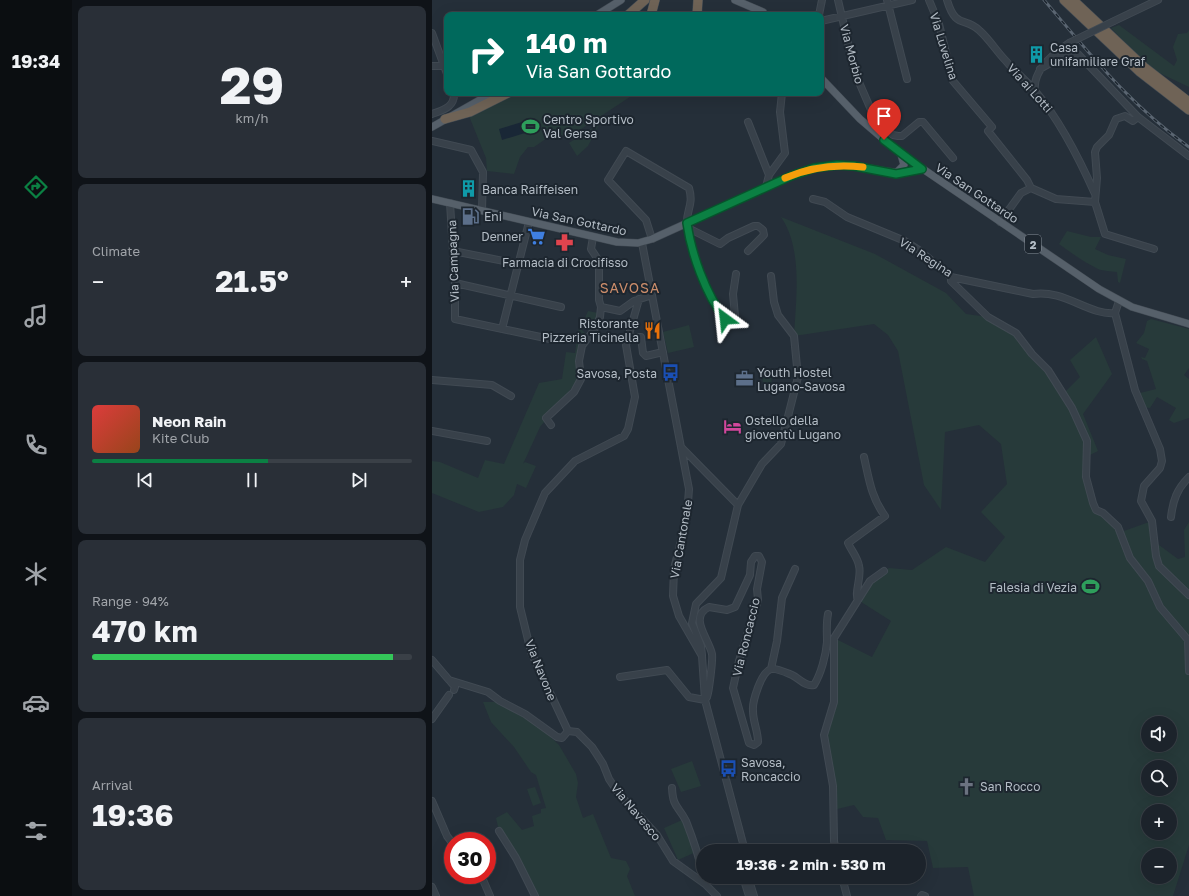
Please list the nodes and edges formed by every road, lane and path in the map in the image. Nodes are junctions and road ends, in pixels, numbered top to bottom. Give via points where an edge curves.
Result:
1 (610, 0) edge
2 (621, 0) edge
3 (645, 0) edge
4 (655, 0) edge
5 (691, 0) edge
6 (698, 0) edge
7 (735, 0) edge
8 (747, 0) edge
9 (822, 0) edge
10 (838, 0) edge
11 (912, 0) edge
12 (929, 0) edge
13 (947, 0) edge
14 (1064, 0) edge
15 (1073, 0) edge
16 (1158, 0) edge
17 (888, 3) edge
18 (597, 12) edge
19 (602, 12) edge
20 (631, 12) edge
21 (652, 12) edge
22 (697, 12) edge
23 (698, 12) edge
24 (761, 12) edge
25 (762, 12) edge
26 (820, 12) edge
27 (842, 16) junction
28 (824, 20) edge
29 (432, 33) edge
30 (444, 61) edge
31 (432, 66) edge
32 (444, 66) edge
33 (1040, 70) junction
34 (824, 78) edge
35 (907, 79) dead end
36 (824, 81) edge
37 (833, 91) junction
38 (1035, 91) junction
39 (454, 96) edge
40 (487, 96) edge
41 (502, 96) edge
42 (782, 96) edge
43 (1189, 102) edge
44 (1189, 110) edge
45 (432, 114) edge
46 (1138, 117) junction
47 (445, 119) junction
48 (432, 122) edge
49 (748, 122) dead end
50 (432, 127) edge
51 (432, 141) edge
52 (901, 154) junction
53 (1189, 156) edge
54 (953, 158) dead end
55 (922, 169) junction
56 (896, 174) junction
57 (769, 175) junction
58 (766, 187) junction
59 (1031, 188) junction
60 (1095, 194) junction
61 (432, 199) edge
62 (813, 199) dead end
63 (1095, 202) junction
64 (450, 203) junction
65 (482, 211) junction
66 (529, 222) junction
67 (1000, 222) junction
68 (688, 226) junction
69 (593, 237) junction
70 (652, 239) junction
71 (642, 243) junction
72 (1154, 249) dead end
73 (453, 250) junction
74 (748, 251) dead end
75 (519, 264) junction
76 (736, 274) dead end
77 (771, 276) dead end
78 (951, 276) junction
79 (455, 283) junction
80 (652, 295) junction
81 (510, 296) junction
82 (639, 299) junction
83 (1119, 301) junction
84 (561, 307) dead end
85 (601, 307) junction
86 (1115, 313) junction
87 (1189, 324) edge
88 (502, 329) junction
89 (631, 337) dead end
90 (550, 338) dead end
91 (663, 352) junction
92 (432, 380) edge
93 (511, 396) dead end
94 (551, 425) dead end
95 (432, 431) edge
96 (487, 440) dead end
97 (682, 448) junction
98 (864, 456) dead end
99 (1189, 477) edge
100 (738, 505) junction
101 (1171, 517) dead end
102 (795, 569) dead end
103 (884, 571) dead end
104 (1189, 595) edge
105 (858, 600) junction
106 (828, 614) dead end
107 (1188, 640) edge
108 (702, 656) junction
109 (432, 660) edge
110 (771, 669) junction
111 (1189, 671) edge
112 (620, 677) dead end
113 (449, 680) junction
114 (454, 688) dead end
115 (449, 695) dead end
116 (705, 700) junction
117 (432, 719) edge
118 (568, 731) junction
119 (672, 788) dead end
120 (432, 801) edge
121 (499, 831) dead end
122 (445, 832) edge
123 (742, 844) edge
124 (835, 844) edge
125 (696, 847) edge
126 (696, 878) edge
127 (485, 884) edge
128 (705, 884) edge
129 (745, 884) edge
130 (750, 884) edge
131 (844, 884) edge
132 (432, 887) edge
133 (436, 896) edge
134 (490, 896) edge
135 (535, 896) edge
136 (717, 896) edge
137 (749, 896) edge
138 (754, 896) edge
139 (847, 896) edge
140 (921, 896) edge
141 (925, 896) edge

1 - 18 main road
2 - 19 main road
3 - 20 highway
4 - 21 highway
5 - 22 highway
6 - 23 highway
7 - 24 main road
8 - 25 main road
9 - 26 street
10 - 27 street, Via Morbio
11 - 17 street
12 - 59 street, Via Luvelina via 939,24 953,81
13 - 38 street, Via ai Lotti via 953,16 981,31
14 - 44 highway via 1135,68
15 - 43 highway via 1144,67
16 - 33 street, bridge via 1069,43 1056,52
17 - 27 street
17 - 35 street
27 - 28 street
27 - 54 street, Via Morbio via 855,73 874,119 898,136 923,122
29 - 30 street
31 - 32 street
33 - 38 street
33 - 46 street via 1068,53 1076,53
34 - 37 main road, Via San Gottardo / 2
36 - 37 main road, Via San Gottardo / 2
37 - 52 main road, Via San Gottardo / 2 via 865,124
38 - 60 street, Via ai Lotti via 1060,125
39 - 45 street via 449,107
40 - 47 main road
41 - 47 highway via 470,112
42 - 57 street via 780,112 784,153
46 - 53 street
46 - 60 street via 1133,121 1125,116 1118,118 1109,135 1096,149
47 - 48 main road
47 - 50 main road
49 - 57 street
51 - 65 street via 471,150 483,172
52 - 55 main road, Via San Gottardo / 2
52 - 56 main road via 904,166
55 - 56 main road, Via San Gottardo
55 - 67 main road, Via San Gottardo / 2
56 - 58 main road, Via San Gottardo via 854,166 829,166 798,173
57 - 58 street
58 - 68 main road, Via San Gottardo
59 - 63 street via 1056,199
59 - 67 street via 1021,193
60 - 63 street
61 - 64 main road, Via San Gottardo
62 - 78 street, Via Regina via 825,202 847,217 904,241
63 - 72 street via 1105,234
64 - 65 main road, Via San Gottardo
64 - 73 street, Via Campagna
65 - 66 main road, Via San Gottardo
66 - 69 main road, Via San Gottardo
66 - 75 street
67 - 83 main road, Via San Gottardo / 2
68 - 70 main road, Via San Gottardo
68 - 70 street via 691,202 689,188 626,151 608,180 646,220
68 - 74 street via 720,244 754,226 760,227 764,232 763,237
68 - 76 street via 692,249 710,292 725,319 735,316 733,294
69 - 71 main road, Via San Gottardo via 621,243
69 - 85 street via 592,249 599,261
70 - 71 main road, Via San Gottardo
71 - 80 street, Via Cantonale
73 - 75 street
73 - 79 street, Via Campagna
75 - 81 street
77 - 100 street via 778,315 794,336 798,377 781,444 762,464
78 - 86 street, Via Regina via 1033,294 1067,298 1100,312
78 - 107 street via 951,281 988,317 1016,333 1048,370 1072,408 1087,441 1086,477 1096,510 1118,527 1130,558 1148,581 1160,607
79 - 81 street
79 - 88 street, Via Campagna via 455,319
80 - 82 street
80 - 91 street, Via Cantonale
81 - 84 street
81 - 88 street
82 - 85 street via 620,311
82 - 118 street, Via Navone via 626,345 635,397 628,429 624,436 575,461 545,493 524,540 520,560 520,607 531,652
83 - 86 street
83 - 87 main road, Via San Gottardo / 2
85 - 94 street via 596,327 582,346 579,361 581,379 574,392 546,418
86 - 104 street via 1135,390 1160,448 1162,461 1160,468 1144,486 1141,501 1152,521 1159,566
88 - 90 street
89 - 91 street via 641,337 643,354 646,356
91 - 97 street, Via Cantonale
92 - 93 street via 492,385
95 - 96 street
97 - 100 street
97 - 108 street, Via Cantonale via 689,504 674,568 673,596 679,616
98 - 105 street via 871,492 884,516 848,543 859,565 856,597
99 - 101 street via 1180,486 1173,502
100 - 108 street via 721,578 696,604 692,622
102 - 110 street, Via Roncaccio via 782,598
103 - 105 street via 870,581
105 - 124 street via 834,638 834,702 824,735 833,786
106 - 110 street via 827,643 820,674 814,685 805,684 786,672
107 - 111 street
108 - 116 street, Via Cantonale
109 - 113 street
110 - 116 street, Via Roncaccio via 762,678 756,692 753,712 758,739 756,744 751,745 733,688 758,600 757,589 762,562 755,556 751,562 750,575 735,607 727,610 709,607 701,613 699,621 712,655 709,694
112 - 116 street via 667,670 689,697
113 - 114 street
113 - 118 street via 488,692 562,738
115 - 117 street
116 - 123 street, Via Cantonale
118 - 126 street, Via Navesco via 577,732 592,747 619,794 657,835 673,861
119 - 125 street via 673,801 685,820
120 - 122 street
121 - 135 street
127 - 134 street
128 - 136 street, Via Navesco
129 - 137 street
130 - 138 street
131 - 139 street
132 - 133 street
140 - 141 street

